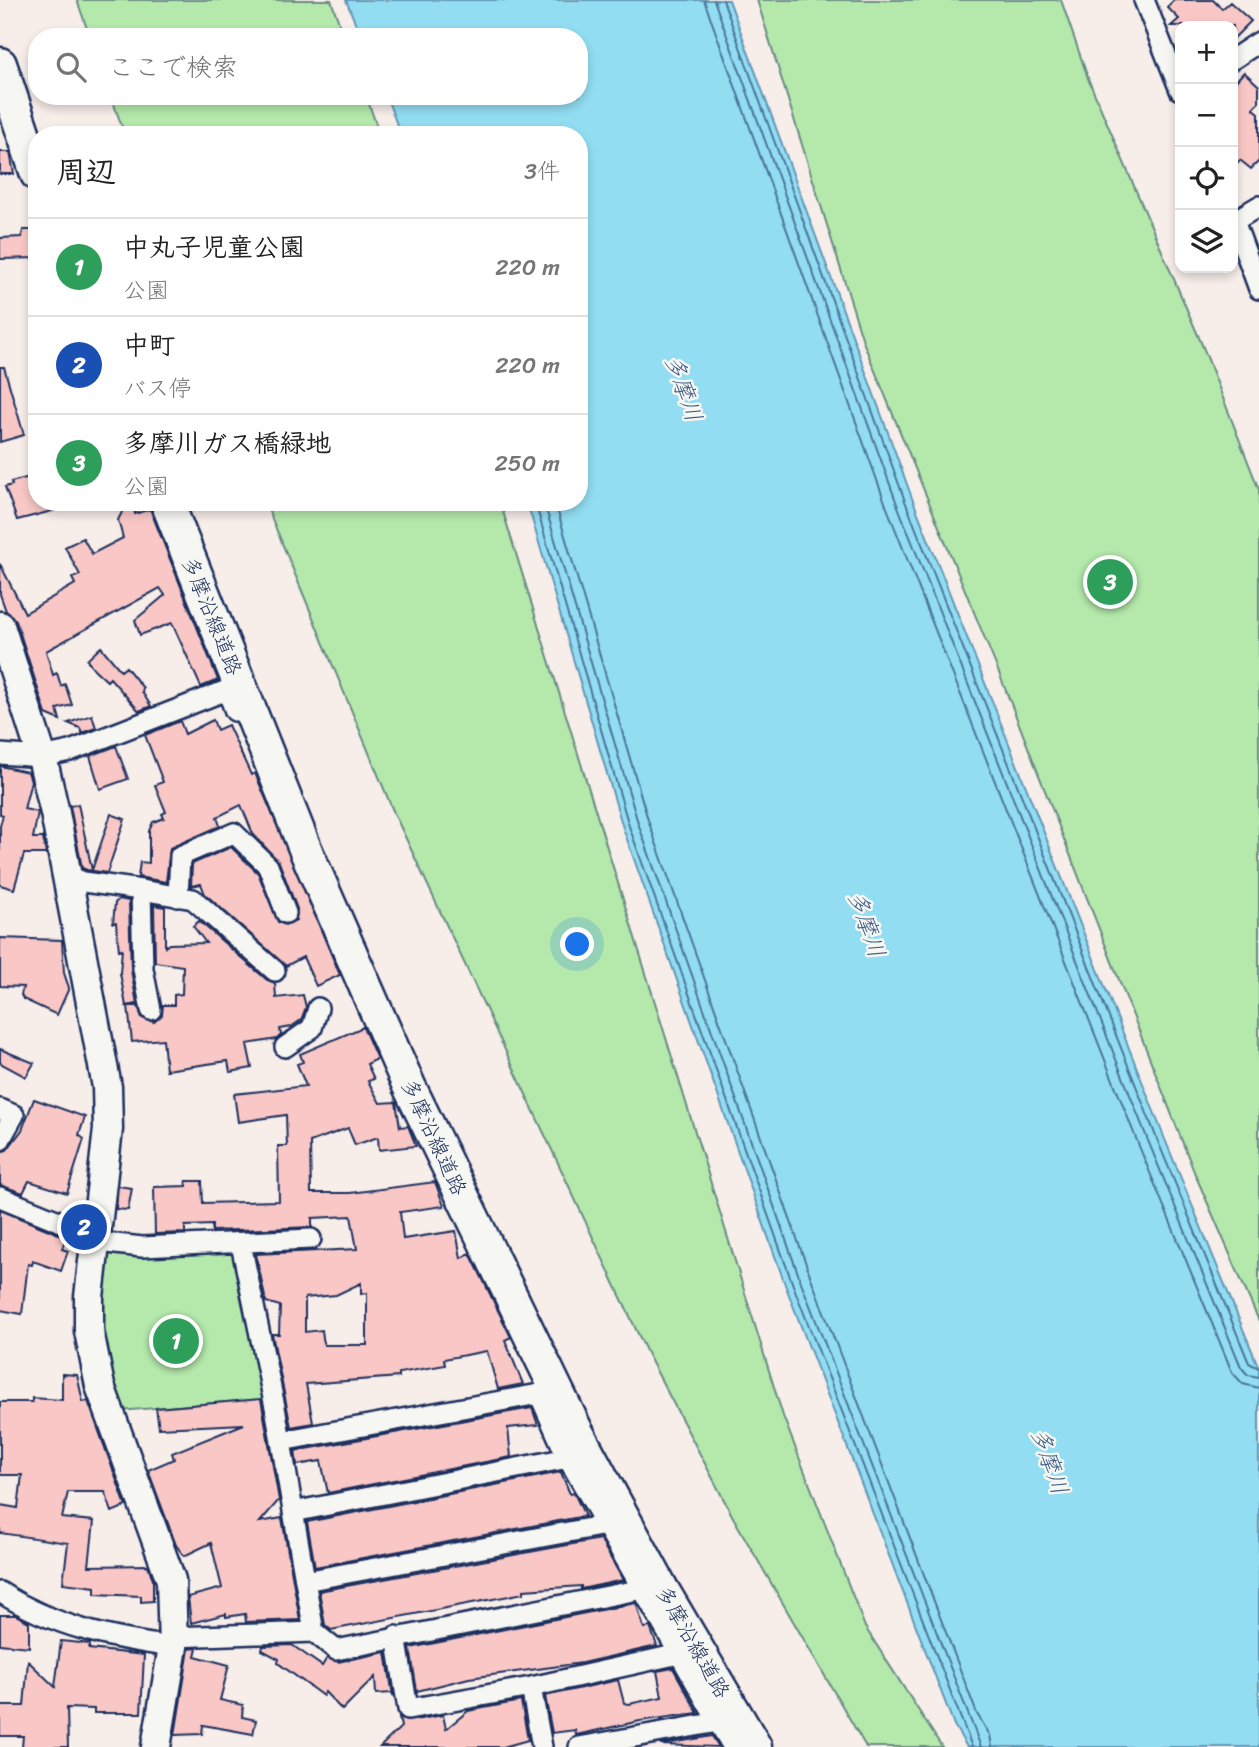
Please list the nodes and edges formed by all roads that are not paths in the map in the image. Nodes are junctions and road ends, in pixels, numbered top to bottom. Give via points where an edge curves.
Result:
1 (1144, 0) edge
2 (1259, 42) edge
3 (1238, 56) edge
4 (0, 64) edge
5 (1178, 84) edge
6 (28, 147) edge
7 (1259, 206) edge
8 (1238, 216) edge
9 (1238, 232) edge
10 (1259, 289) edge
11 (170, 511) edge
12 (0, 626) edge
13 (0, 754) edge
14 (42, 757) junction
15 (258, 769) dead end
16 (66, 875) junction
17 (141, 890) junction
18 (178, 897) junction
19 (286, 913) dead end
20 (275, 971) dead end
21 (318, 1008) dead end
22 (151, 1010) dead end
23 (285, 1047) dead end
24 (0, 1109) edge
25 (0, 1140) edge
26 (0, 1197) edge
27 (98, 1239) junction
28 (311, 1239) dead end
29 (241, 1244) junction
30 (281, 1441) junction
31 (568, 1458) junction
32 (293, 1511) junction
33 (606, 1525) junction
34 (305, 1581) junction
35 (643, 1589) junction
36 (0, 1592) edge
37 (314, 1632) junction
38 (396, 1636) junction
39 (173, 1642) junction
40 (687, 1652) junction
41 (531, 1686) junction
42 (718, 1722) junction
43 (156, 1747) edge
44 (542, 1747) edge
45 (579, 1747) edge
46 (733, 1747) edge
47 (755, 1747) edge

1 - 5 street
2 - 3 street
4 - 6 main road
7 - 8 street
9 - 10 street
11 - 40 main road, 多摩沿線道路 via 306,851 406,1081
12 - 14 street
13 - 14 street
14 - 15 street via 70,751 227,690
14 - 16 street
16 - 17 street
16 - 27 street via 107,1087
17 - 18 street
17 - 22 street via 143,969
18 - 19 street via 180,856 234,833 268,866
18 - 20 street via 193,899
21 - 23 street via 312,1028
24 - 25 street via 14,1115
26 - 27 street
27 - 29 street via 142,1247
27 - 39 street via 89,1297 92,1350 100,1387 172,1580
28 - 29 street
29 - 30 street
30 - 31 street via 538,1394
30 - 32 street
31 - 32 street
31 - 33 street
32 - 34 street
33 - 34 street
33 - 35 street
34 - 37 street
35 - 38 street
35 - 40 street
36 - 39 street via 68,1625 128,1640
37 - 38 street via 336,1650
37 - 39 street
38 - 41 street via 408,1709
39 - 43 street
40 - 41 street
40 - 42 street
40 - 47 main road, 多摩沿線道路
41 - 44 street
42 - 45 street
42 - 46 street

